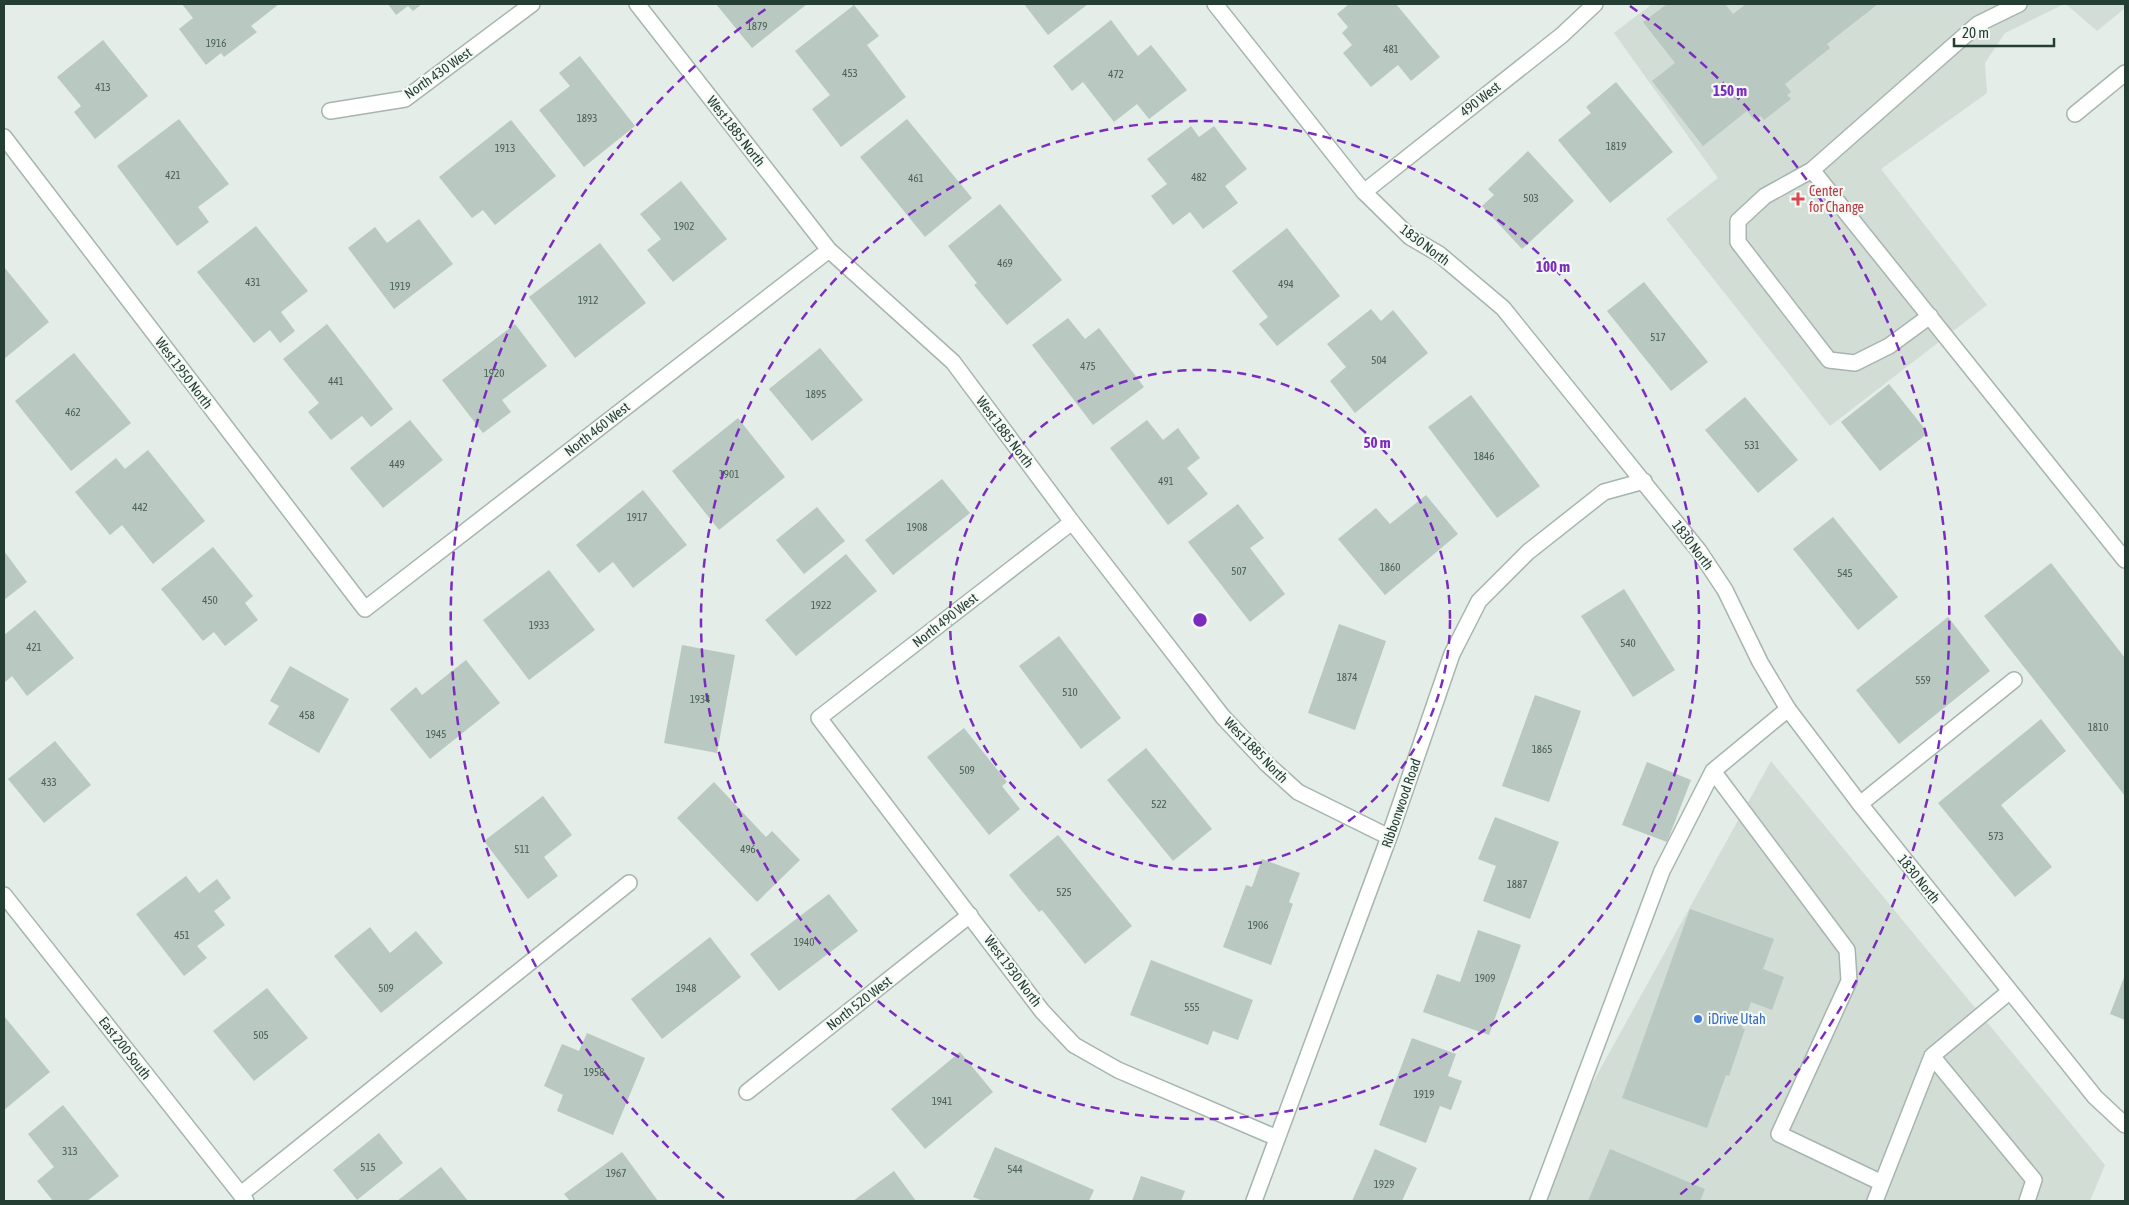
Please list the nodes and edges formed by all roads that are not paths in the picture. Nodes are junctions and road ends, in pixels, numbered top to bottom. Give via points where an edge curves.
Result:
1 (532, 4) edge
2 (637, 4) edge
3 (1215, 4) edge
4 (1595, 4) edge
5 (2018, 4) edge
6 (2125, 73) edge
7 (330, 111) dead end
8 (2075, 114) dead end
9 (4, 137) edge
10 (1812, 170) junction
11 (1364, 192) junction
12 (829, 250) junction
13 (1930, 316) junction
14 (1644, 481) junction
15 (1072, 522) junction
16 (2125, 560) edge
17 (365, 609) joint
18 (2014, 680) dead end
19 (1788, 709) junction
20 (818, 718) joint
21 (1713, 771) junction
22 (1860, 804) junction
23 (1389, 837) junction
24 (629, 883) dead end
25 (4, 895) edge
26 (970, 915) junction
27 (2009, 992) junction
28 (1932, 1056) junction
29 (748, 1092) dead end
30 (2125, 1125) edge
31 (1277, 1138) junction
32 (1882, 1183) junction
33 (243, 1198) edge
34 (1254, 1201) edge
35 (1538, 1201) edge
36 (1875, 1201) edge
37 (2027, 1201) edge

1 - 7 street, North 430 West via 405,98
2 - 12 street, West 1885 North
3 - 11 street, 1830 North
4 - 11 street, 490 West via 1562,35
5 - 10 street via 1978,24
6 - 8 street
9 - 17 street, West 1950 North
10 - 13 street
10 - 13 street via 1764,196 1738,221 1738,242 1829,360 1855,363 1889,346
11 - 14 street, 1830 North via 1410,237 1439,254 1503,308
12 - 15 street, West 1885 North via 954,362
12 - 17 street, North 460 West
13 - 16 street
14 - 19 street, 1830 North via 1725,590 1760,662
14 - 23 street, Ribbonwood Road via 1604,492 1528,552 1479,601 1452,654
15 - 20 street, North 490 West
15 - 23 street, West 1885 North via 1223,717 1267,764 1298,792
18 - 22 street
19 - 21 street
19 - 22 street, 1830 North
20 - 26 street, West 1930 North
21 - 32 street via 1846,950 1849,981 1779,1134
21 - 35 street via 1662,871
22 - 27 street, 1830 North
23 - 31 street, Ribbonwood Road
24 - 33 street
25 - 33 street, East 200 South
26 - 29 street, North 520 West
26 - 31 street, West 1930 North via 1042,1011 1074,1045 1118,1070
27 - 28 street
27 - 30 street, 1830 North via 2095,1097
28 - 32 street
28 - 37 street via 2034,1180
31 - 34 street, Ribbonwood Road
32 - 36 street

